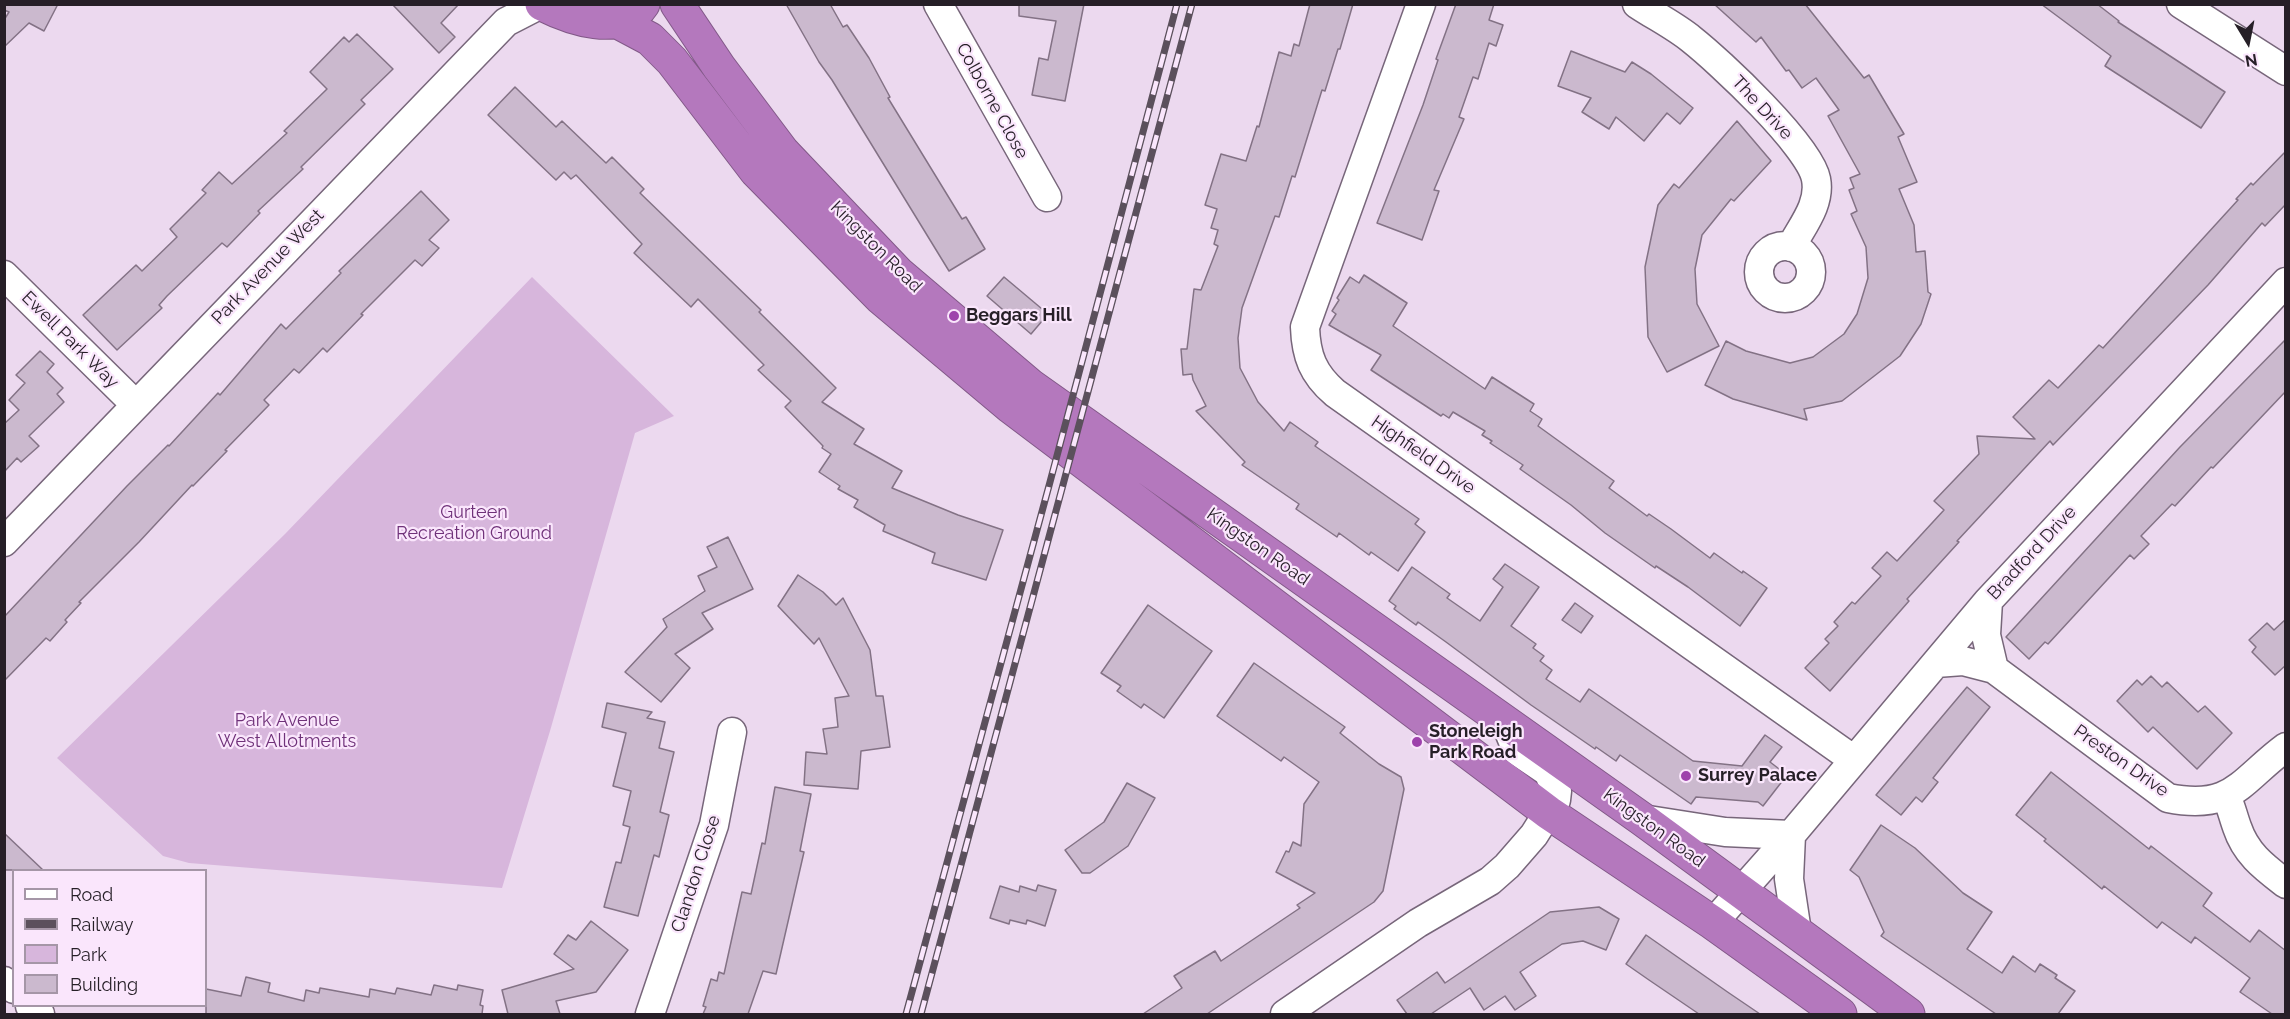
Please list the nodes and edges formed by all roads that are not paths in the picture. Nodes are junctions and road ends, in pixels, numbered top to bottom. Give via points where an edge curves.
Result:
1 (542, 4) edge
2 (677, 4) edge
3 (938, 4) edge
4 (1421, 4) edge
5 (1637, 4) edge
6 (2181, 4) edge
7 (630, 13) edge
8 (2286, 71) edge
9 (1047, 197) dead end
10 (1791, 247) dead end
11 (4, 275) edge
12 (2286, 282) edge
13 (136, 405) junction
14 (4, 542) edge
15 (1988, 601) junction
16 (1936, 663) junction
17 (1994, 669) junction
18 (1505, 722) junction
19 (732, 732) dead end
20 (2286, 747) edge
21 (1854, 760) junction
22 (2226, 795) junction
23 (1549, 813) junction
24 (1642, 819) junction
25 (1791, 835) junction
26 (2286, 884) edge
27 (1742, 891) junction
28 (1713, 923) junction
29 (1797, 932) junction
30 (650, 1014) edge
31 (1285, 1014) edge
32 (1839, 1014) edge
33 (1908, 1014) edge

1 - 7 highway via 587,20
1 - 13 street, Park Avenue West via 506,22
2 - 18 highway, Kingston Road via 782,151 898,273 1031,386
3 - 9 street, Colborne Close
4 - 21 street, Highfield Drive via 1305,327 1308,358 1315,374 1335,393
5 - 10 street, The Drive via 1690,37 1742,84 1805,155 1816,179 1815,204
6 - 8 street
7 - 23 highway, Kingston Road via 756,171 886,303 1011,407
11 - 13 street, Ewell Park Way
12 - 15 street, Bradford Drive
13 - 14 street, Park Avenue West
15 - 16 street, Bradford Drive
15 - 17 street via 1986,635
16 - 17 street, Preston Drive via 1963,661
16 - 21 street, Bradford Drive
17 - 22 street, Preston Drive via 2168,798 2203,802
18 - 23 street via 1517,751 1548,772 1554,783 1556,800
18 - 24 highway, Kingston Road
19 - 30 street, Clandon Close via 714,825
20 - 22 street via 2243,786
21 - 25 street, Bradford Drive
22 - 26 street via 2247,849
23 - 28 highway, Kingston Road
23 - 31 street via 1508,866 1490,881 1418,923
24 - 25 street via 1725,832
24 - 27 highway, Kingston Road
25 - 27 street, Bradford Drive
25 - 29 street via 1788,879
27 - 28 street, Bradford Drive
27 - 29 highway, Kingston Road
28 - 32 highway, Kingston Road
29 - 33 highway, Kingston Road

